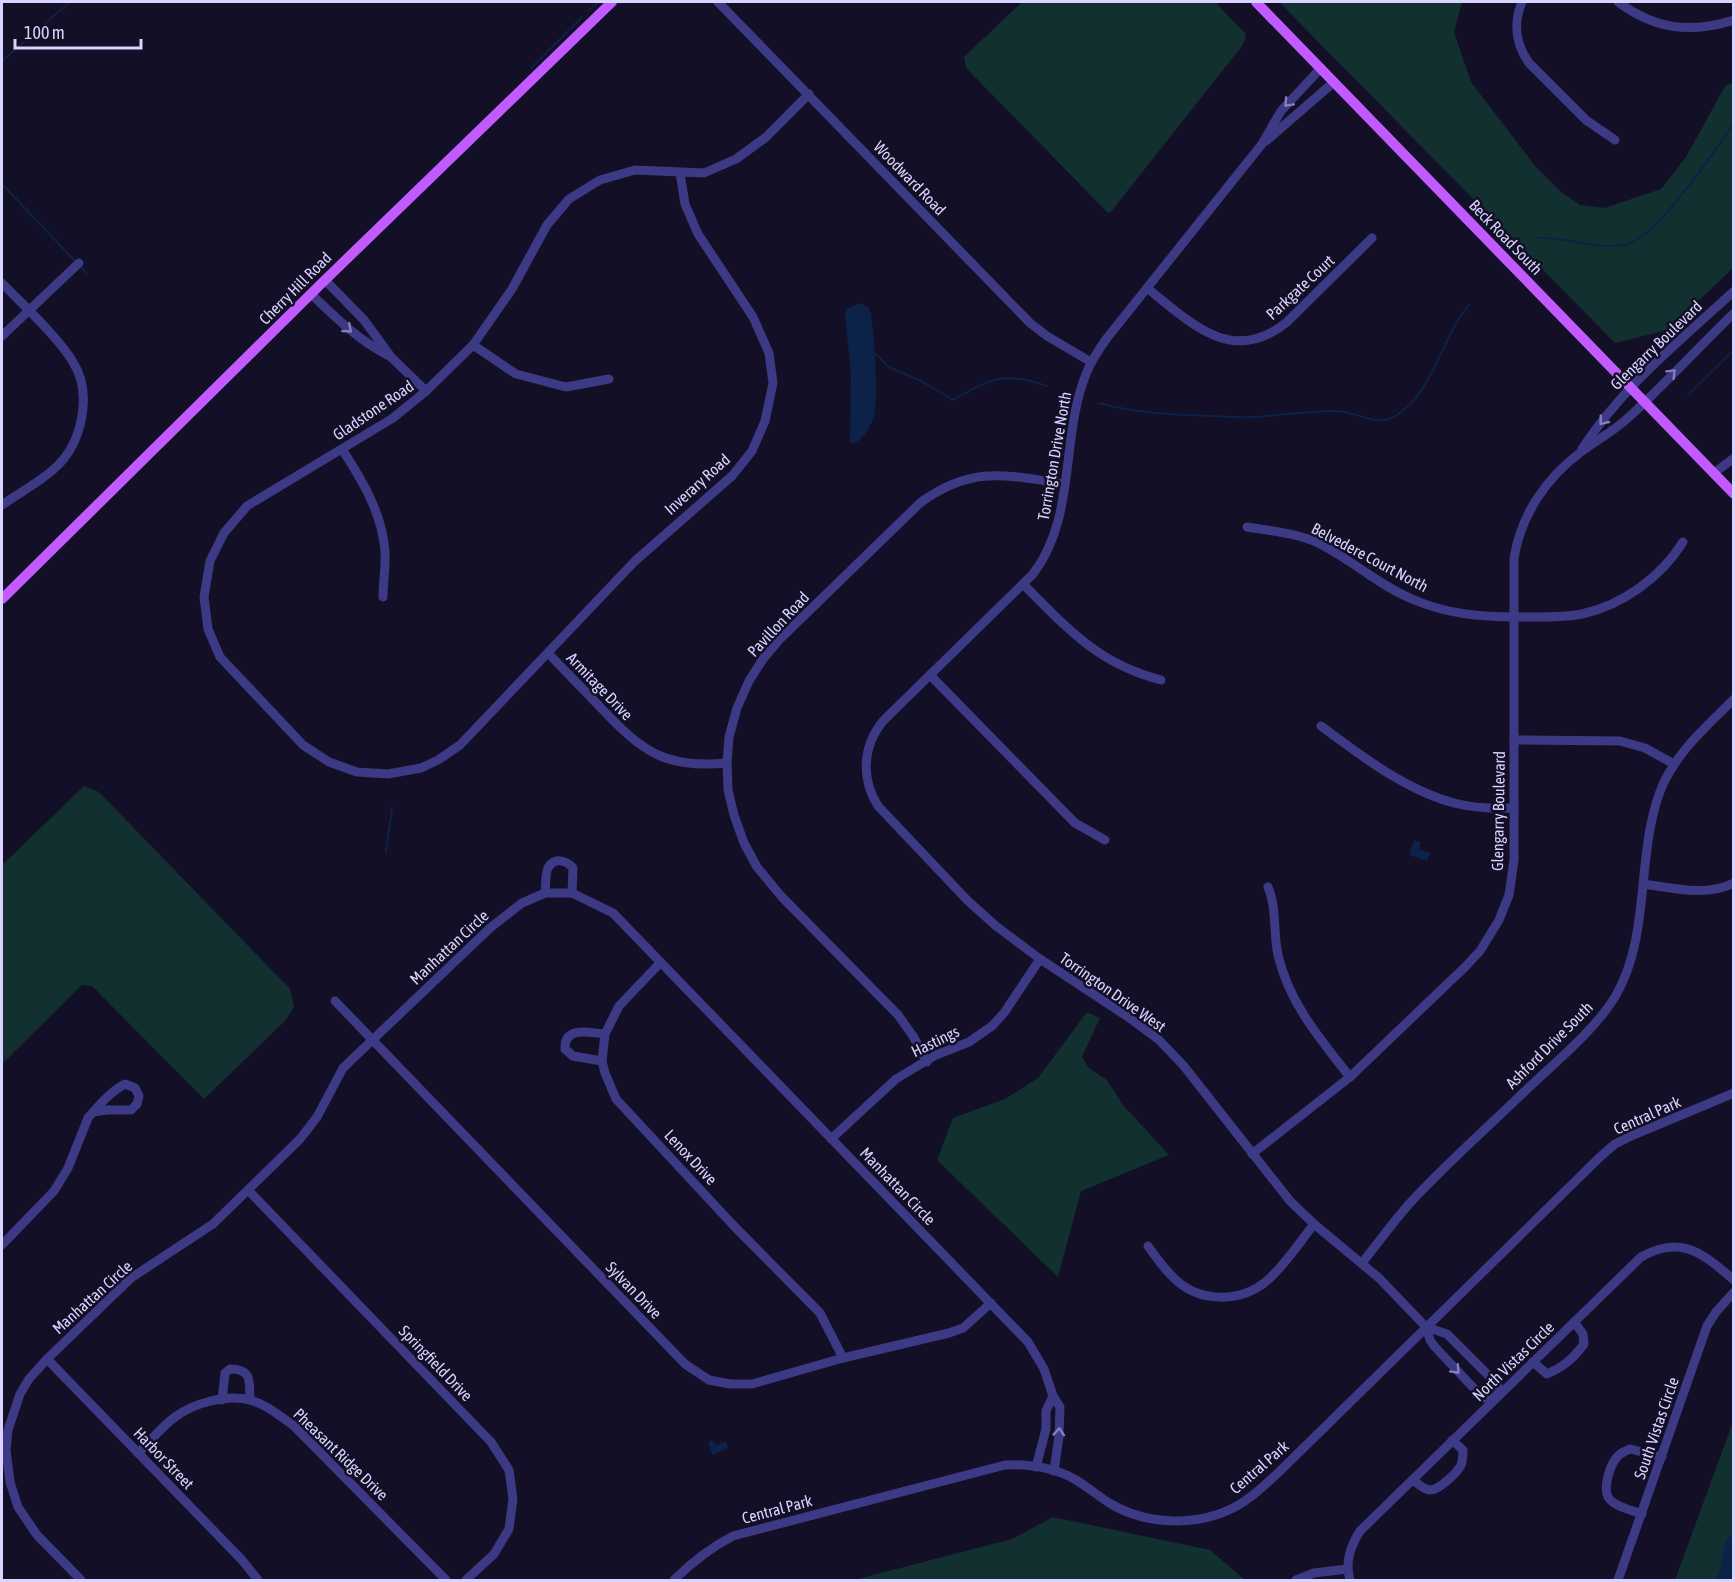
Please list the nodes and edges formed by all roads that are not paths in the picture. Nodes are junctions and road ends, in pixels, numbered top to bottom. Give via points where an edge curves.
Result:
1 (612, 2) edge
2 (718, 2) edge
3 (1256, 2) edge
4 (1522, 2) edge
5 (1618, 2) edge
6 (1734, 20) edge
7 (1321, 68) junction
8 (1334, 82) junction
9 (808, 94) junction
10 (1615, 140) dead end
11 (1262, 144) junction
12 (680, 173) junction
13 (1372, 238) dead end
14 (79, 263) dead end
15 (325, 280) junction
16 (2, 283) edge
17 (1147, 288) junction
18 (1734, 291) edge
19 (311, 294) junction
20 (28, 310) junction
21 (1734, 313) edge
22 (2, 336) edge
23 (473, 345) junction
24 (391, 357) junction
25 (1091, 362) junction
26 (609, 379) dead end
27 (1631, 388) junction
28 (426, 392) junction
29 (1645, 402) junction
30 (342, 449) junction
31 (1580, 452) junction
32 (1734, 458) edge
33 (1713, 473) junction
34 (1065, 484) junction
35 (1732, 490) edge
36 (2, 505) edge
37 (1247, 527) dead end
38 (1683, 542) dead end
39 (1023, 584) junction
40 (382, 597) dead end
41 (2, 599) edge
42 (1514, 617) junction
43 (548, 653) junction
44 (930, 675) junction
45 (1161, 680) dead end
46 (1734, 699) edge
47 (1321, 726) dead end
48 (1514, 740) junction
49 (866, 761) joint
50 (727, 763) junction
51 (1674, 764) junction
52 (421, 768) joint
53 (1514, 808) junction
54 (1105, 840) dead end
55 (1734, 884) edge
56 (1644, 885) junction
57 (1268, 887) dead end
58 (545, 893) junction
59 (572, 893) junction
60 (1040, 959) junction
61 (660, 963) junction
62 (335, 1001) dead end
63 (605, 1034) junction
64 (373, 1041) junction
65 (602, 1061) junction
66 (927, 1062) junction
67 (1350, 1077) junction
68 (1734, 1093) edge
69 (93, 1112) junction
70 (831, 1139) junction
71 (1252, 1154) junction
72 (248, 1190) junction
73 (1314, 1224) junction
74 (2, 1245) edge
75 (1148, 1246) dead end
76 (1362, 1263) junction
77 (1734, 1280) edge
78 (1734, 1292) edge
79 (991, 1303) junction
80 (1575, 1322) junction
81 (1426, 1327) junction
82 (843, 1358) junction
83 (47, 1359) junction
84 (1533, 1362) junction
85 (1053, 1396) junction
86 (1497, 1397) junction
87 (222, 1400) junction
88 (250, 1400) junction
89 (1452, 1440) junction
90 (4, 1450) edge
91 (138, 1453) junction
92 (1662, 1457) junction
93 (1036, 1467) junction
94 (1054, 1471) junction
95 (1413, 1480) junction
96 (1642, 1514) junction
97 (1347, 1569) junction
98 (81, 1581) edge
99 (258, 1581) edge
100 (446, 1581) edge
101 (466, 1581) edge
102 (674, 1581) edge
103 (1296, 1581) edge
104 (1350, 1581) edge
105 (1618, 1581) edge

1 - 15 main road, Cherry Hill Road
2 - 9 street, Woodward Road
3 - 7 main road, Beck Road South
4 - 10 street via 1515,28 1522,53 1586,120
5 - 6 street via 1641,17 1676,28 1710,27
7 - 8 main road, Beck Road South
7 -> 11 street, Torrington Drive North via 1281,111
8 - 11 street, Torrington Drive North
8 - 27 main road, Beck Road South
9 - 12 street, Gladstone Road via 765,138 736,159 704,173
9 - 25 street, Woodward Road via 1030,323
11 - 17 street, Torrington Drive North
12 - 23 street, Gladstone Road via 635,170 600,180 569,199 547,225 512,289
12 - 43 street, Inverary Road via 685,204 698,234 753,317 769,353 772,383 765,421 752,451 732,476 635,561
13 - 17 street, Parkgate Court via 1287,322 1254,339 1225,340 1206,333
14 - 20 street
15 - 19 main road, Cherry Hill Road
15 - 24 street via 364,320
16 - 20 street
17 - 25 street, Torrington Drive North
18 - 27 street, Glengarry Boulevard
19 -> 24 street via 348,330
19 - 41 main road, Cherry Hill Road
20 - 22 street
20 - 36 street via 75,363 83,409 72,448 55,468
29 -> 21 street, Glengarry Boulevard
23 - 26 street via 516,374 566,387
23 - 28 street, Gladstone Road
24 - 28 street
25 - 34 street, Torrington Drive North via 1079,396
27 - 29 main road, Beck Road South
27 -> 31 street, Glengarry Boulevard
28 - 30 street, Gladstone Road
29 - 31 street, Glengarry Boulevard via 1613,431
29 - 33 main road, Beck Road South
30 - 40 street via 368,489 378,520 385,550
30 - 52 street, Gladstone Road via 247,506 224,533 210,561 204,597 208,629 220,657 303,745 329,762 357,772 388,774
31 - 42 street, Glengarry Boulevard via 1538,496 1522,524 1514,558
32 - 33 street
33 - 35 main road, Beck Road South
34 - 39 street, Torrington Drive North via 1052,544
34 - 50 street, Pavillon Road via 1006,475 982,476 950,484 920,503 763,659 737,708
37 - 42 street, Belvedere Court North via 1318,543 1394,590 1427,605 1468,615
38 - 42 street, Belvedere Court North via 1650,579 1619,600 1582,614
39 - 44 street, Torrington Drive North
39 - 45 street via 1095,652
42 - 48 street, Glengarry Boulevard
43 - 50 street, Armitage Drive via 624,733 649,751 686,763
43 - 52 street, Armitage Drive via 460,745
44 - 49 street, Torrington Drive North via 878,727
44 - 54 street via 1075,824
46 - 51 street, Ashford Drive South
47 - 53 street via 1398,778 1434,796 1472,807
48 - 51 street via 1620,741 1645,748
48 - 53 street, Glengarry Boulevard
49 - 60 street, Torrington Drive West via 870,792 888,819 967,900
50 - 66 street, Pavillon Road via 734,816 757,867 897,1016
51 - 56 street, Ashford Drive South via 1656,808
53 - 67 street, Glengarry Boulevard via 1512,879 1506,906 1492,933 1465,967
55 - 56 street via 1702,891
56 - 76 street, Ashford Drive South via 1629,966 1607,1008 1409,1204
57 - 67 street via 1273,898 1278,956 1292,995 1310,1026
58 - 59 street, Manhattan Circle
58 - 59 street via 548,868 562,860 573,868
58 - 64 street, Manhattan Circle via 522,903 490,928
59 - 61 street, Manhattan Circle via 613,913
60 - 66 street, Hastings via 992,1026
60 - 71 street, Torrington Drive West via 1159,1040
61 - 63 street, Lenox Drive via 619,1006
61 - 70 street, Manhattan Circle
62 - 64 street, Sylvan Drive
63 - 65 street, Lenox Drive
63 - 65 street via 574,1032 565,1044 573,1056
64 - 72 street, Manhattan Circle via 343,1068 317,1117 300,1139
64 - 82 street, Sylvan Drive via 696,1372 718,1382 752,1384
65 - 82 street, Lenox Drive via 616,1099 820,1313
66 - 70 street, Hastings via 885,1088
67 - 71 street, Glengarry Boulevard
68 - 81 street, Central Park via 1615,1144
69 - 69 street via 125,1084 135,1088 139,1096 131,1110
69 - 74 street via 54,1191
70 - 79 street, Manhattan Circle
71 - 73 street, Torrington Drive West
72 - 83 street, Manhattan Circle via 213,1224 131,1278
72 - 101 street, Springfield Drive via 491,1442 509,1470 513,1499 509,1529 494,1554
73 - 75 street via 1271,1277 1248,1292 1230,1297 1209,1296 1189,1289 1171,1276
73 - 76 street, Torrington Drive West
76 - 81 street, Torrington Drive West
77 - 80 street, North Vistas Circle via 1703,1254 1657,1249 1633,1263
78 - 92 street, South Vistas Circle via 1707,1326
79 - 82 street, Sylvan Drive via 963,1328
79 - 85 street, Manhattan Circle via 1028,1342 1044,1369
80 - 84 street, North Vistas Circle
80 - 84 street via 1584,1344 1575,1356 1547,1374
81 -> 86 street via 1435,1347 1484,1398
81 - 86 street via 1447,1334 1498,1386
81 - 94 street, Central Park via 1259,1491 1234,1507 1208,1517 1158,1520 1132,1514 1075,1479
83 - 90 street, Manhattan Circle via 20,1394
83 - 91 street, Harbor Street
84 - 86 street, North Vistas Circle
85 - 93 street via 1046,1411 1046,1429
94 -> 85 street, Manhattan Circle via 1060,1407
86 - 89 street, North Vistas Circle
87 - 88 street, Pheasant Ridge Drive
87 - 88 street via 225,1373 230,1369 245,1371
87 - 91 street, Pheasant Ridge Drive via 196,1405 174,1417
88 - 100 street, Pheasant Ridge Drive via 270,1408 294,1426
89 - 95 street, North Vistas Circle
89 - 95 street via 1463,1450 1460,1467 1431,1490
90 - 98 street, Manhattan Circle via 18,1507 37,1535
91 - 99 street, Harbor Street
92 - 96 street, South Vistas Circle
92 - 96 street via 1630,1449 1615,1458 1606,1486 1608,1497
93 - 94 street, Central Park
93 - 102 street, Central Park via 989,1467 733,1536 710,1548
95 - 97 street, North Vistas Circle via 1360,1531 1353,1542
96 - 105 street, South Vistas Circle
97 - 103 street via 1314,1573
97 - 104 street

